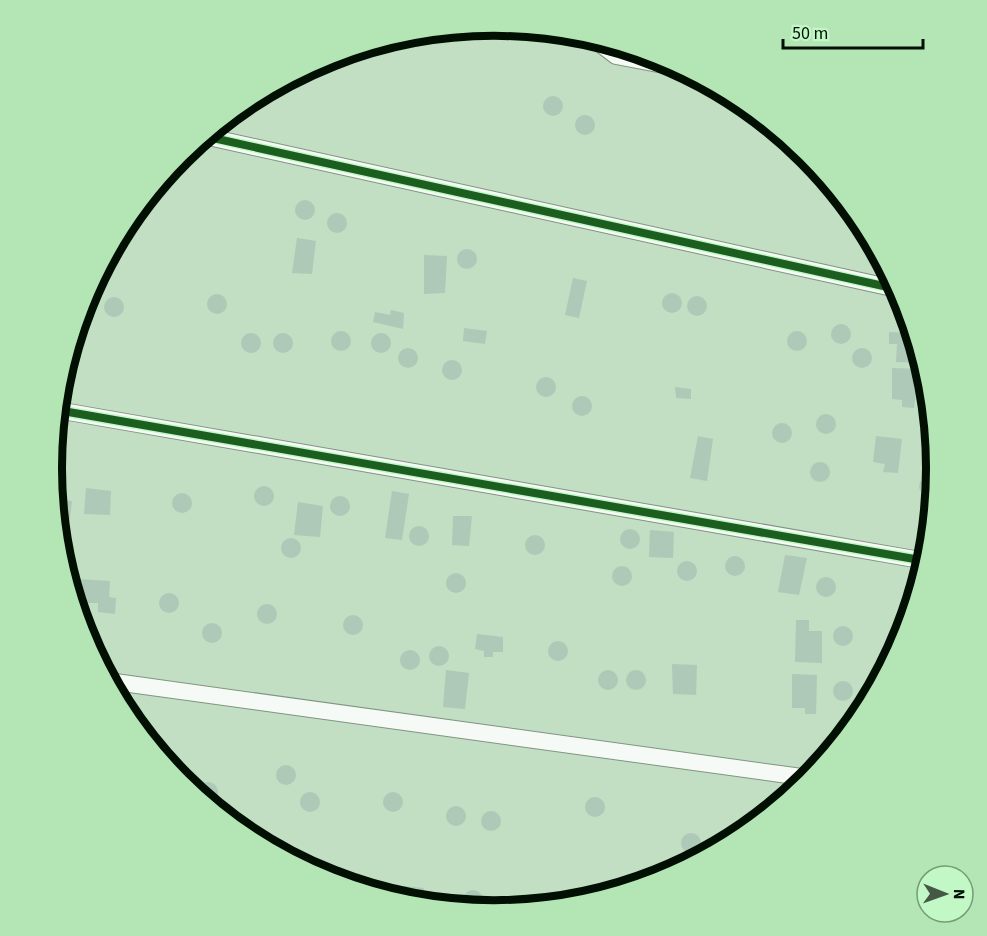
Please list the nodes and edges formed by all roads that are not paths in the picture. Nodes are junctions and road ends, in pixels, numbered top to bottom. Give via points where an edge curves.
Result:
1 (612, 53) edge
2 (632, 59) edge
3 (215, 138) edge
4 (885, 286) edge
5 (65, 411) edge
6 (915, 559) edge
7 (118, 682) edge
8 (796, 776) edge

1 - 2 street
3 - 4 street
5 - 6 street
7 - 8 street

